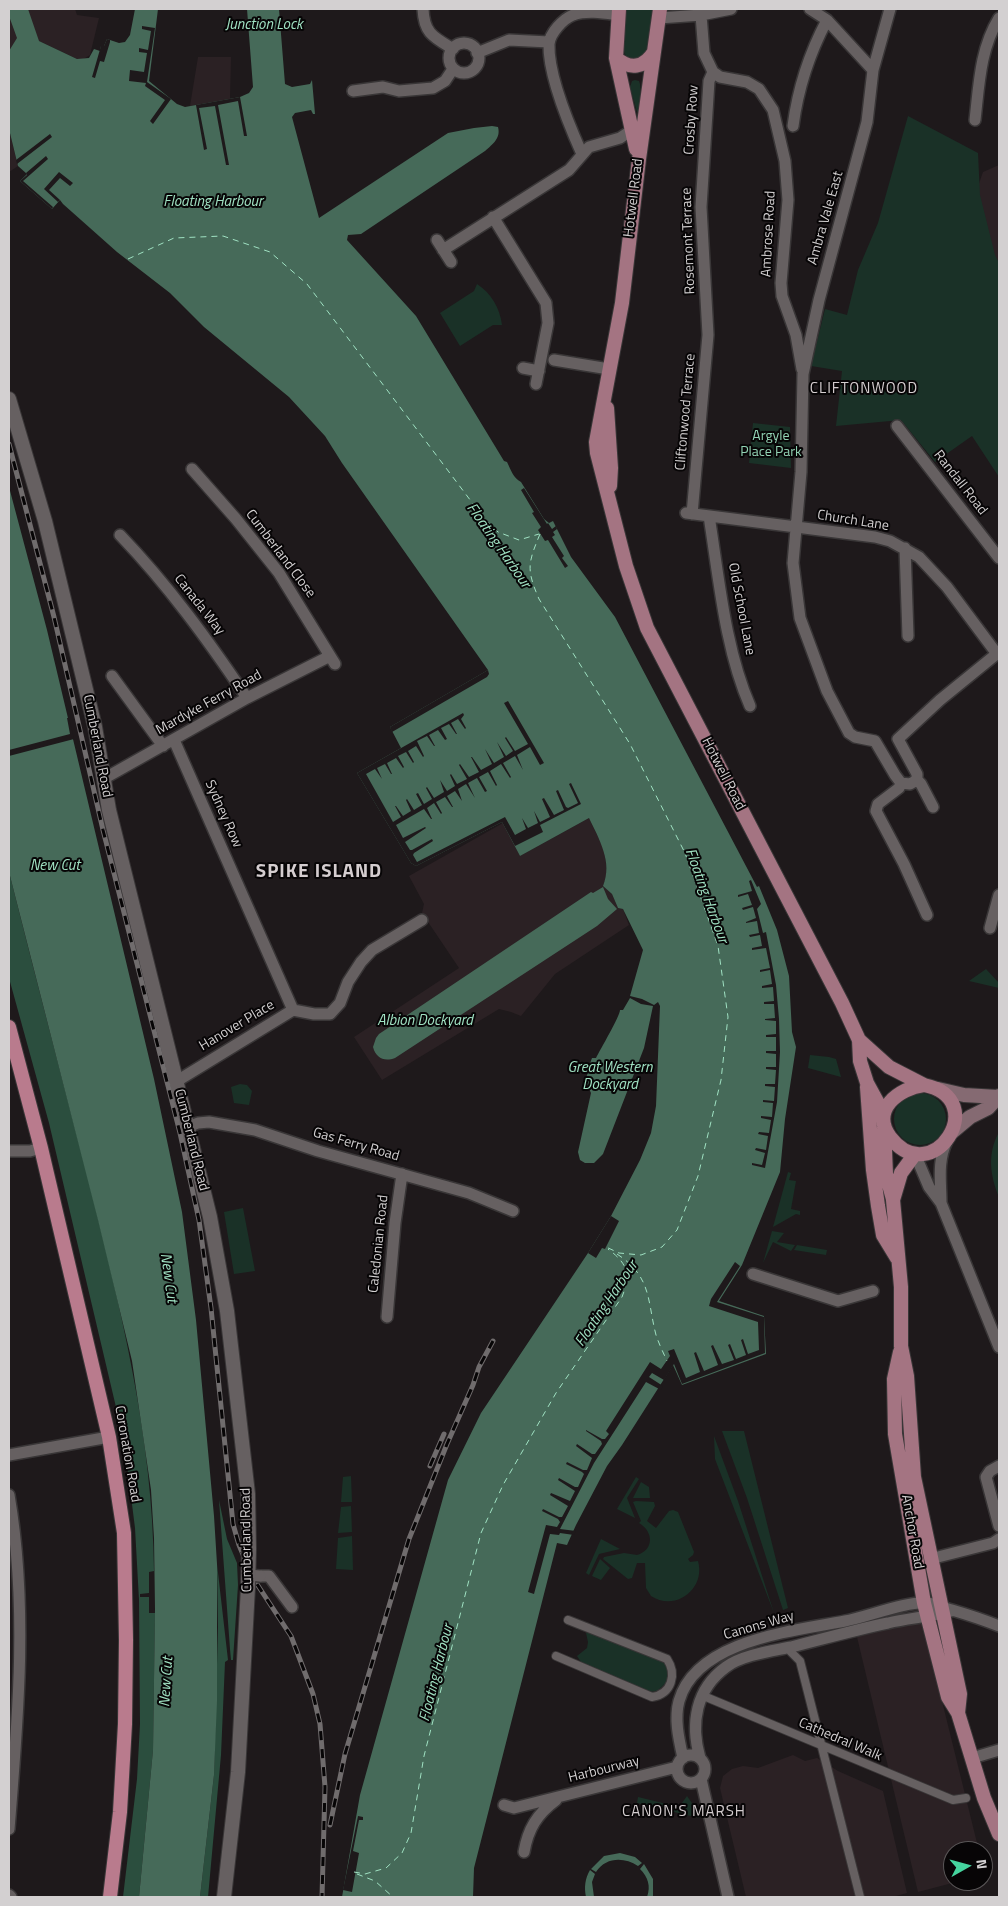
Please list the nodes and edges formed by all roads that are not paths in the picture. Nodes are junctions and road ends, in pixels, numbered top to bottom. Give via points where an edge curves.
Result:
1 (423, 9) edge
2 (731, 9) edge
3 (810, 9) edge
4 (890, 9) edge
5 (619, 12) edge
6 (660, 13) edge
7 (701, 15) junction
8 (999, 18) edge
9 (827, 20) junction
10 (549, 42) junction
11 (452, 49) junction
12 (654, 52) junction
13 (477, 53) junction
14 (616, 58) junction
15 (453, 69) junction
16 (873, 70) junction
17 (713, 72) junction
18 (353, 91) dead end
19 (975, 120) dead end
20 (793, 126) dead end
21 (632, 130) junction
22 (582, 154) junction
23 (639, 159) junction
24 (703, 170) joint
25 (493, 217) junction
26 (451, 262) dead end
27 (707, 312) joint
28 (554, 360) dead end
29 (523, 368) dead end
30 (609, 369) junction
31 (538, 370) junction
32 (803, 374) junction
33 (536, 384) dead end
34 (9, 398) edge
35 (897, 426) dead end
36 (192, 468) dead end
37 (689, 513) joint
38 (709, 516) junction
39 (796, 528) junction
40 (120, 535) dead end
41 (905, 548) junction
42 (999, 558) edge
43 (908, 636) dead end
44 (998, 653) edge
45 (333, 660) joint
46 (112, 676) dead end
47 (247, 698) junction
48 (750, 706) dead end
49 (174, 740) junction
50 (163, 746) junction
51 (105, 778) junction
52 (917, 780) junction
53 (901, 783) junction
54 (933, 807) dead end
55 (999, 895) edge
56 (928, 915) dead end
57 (422, 920) dead end
58 (994, 921) edge
59 (293, 1010) junction
60 (9, 1027) edge
61 (859, 1040) junction
62 (177, 1081) junction
63 (867, 1083) junction
64 (924, 1085) junction
65 (938, 1089) junction
66 (998, 1096) edge
67 (884, 1123) junction
68 (188, 1127) junction
69 (950, 1136) junction
70 (41, 1148) junction
71 (9, 1151) edge
72 (915, 1154) junction
73 (402, 1174) junction
74 (893, 1200) junction
75 (941, 1203) junction
76 (513, 1211) dead end
77 (899, 1261) junction
78 (753, 1274) dead end
79 (873, 1291) dead end
80 (388, 1317) dead end
81 (901, 1346) junction
82 (999, 1347) edge
83 (109, 1437) junction
84 (9, 1455) edge
85 (994, 1469) edge
86 (9, 1495) edge
87 (999, 1526) edge
88 (999, 1539) edge
89 (930, 1559) junction
90 (252, 1579) junction
91 (292, 1607) dead end
92 (926, 1609) junction
93 (945, 1610) junction
94 (568, 1620) dead end
95 (999, 1626) edge
96 (791, 1652) dead end
97 (556, 1656) dead end
98 (13, 1666) edge
99 (706, 1698) dead end
100 (958, 1713) junction
101 (822, 1746) junction
102 (999, 1750) edge
103 (700, 1758) junction
104 (972, 1758) junction
105 (680, 1767) junction
106 (696, 1781) junction
107 (562, 1796) junction
108 (966, 1798) dead end
109 (504, 1805) dead end
110 (9, 1829) edge
111 (999, 1834) edge
112 (524, 1852) dead end
113 (110, 1897) edge
114 (224, 1897) edge
115 (728, 1897) edge
116 (860, 1897) edge

1 - 11 street via 424,23 430,34
2 - 7 street
3 - 9 street
4 - 16 street, Ambra Vale East
5 - 10 street via 575,15 561,23
5 - 14 main road
6 - 7 street
6 - 12 main road, Hotwell Road
7 - 17 street via 704,53
8 - 19 street via 985,47
9 - 16 street
9 - 20 street via 802,79
10 - 13 street via 509,40
10 - 22 street via 552,70
11 - 13 street via 466,44
11 - 15 street via 449,57
12 - 14 main road via 649,60 636,66 629,66
12 - 23 main road, Hotwell Road
13 - 15 street via 477,64 471,71 461,73
14 - 21 main road
15 - 18 street via 445,81 433,88
16 - 32 street, Ambra Vale East via 867,122 819,300
17 - 24 street, Crosby Row via 709,81
17 - 32 street, Ambrose Road via 760,89 773,110 785,161 788,200 782,296 796,335
21 - 22 street via 620,138 589,147
21 - 23 main road
22 - 25 street via 569,170
23 - 30 main road, Hotwell Road via 622,303
24 - 27 street, Rosemont Terrace via 701,207
25 - 26 street via 440,245
25 - 31 street via 546,303 548,323
27 - 37 street, Cliftonwood Terrace via 708,334
28 - 30 street
29 - 31 street
30 - 61 main road, Hotwell Road via 596,442 597,453 626,566 647,628
31 - 33 street
32 - 39 street
34 - 51 street, Cumberland Road via 46,521
35 - 42 street, Randall Road
36 - 45 street, Cumberland Close via 279,573
37 - 38 street, Church Lane
38 - 39 street, Church Lane
38 - 48 street, Old School Lane via 730,642
39 - 41 street, Church Lane via 875,537
39 - 53 street via 793,555 798,612 827,691 845,728 855,737 877,743
40 - 47 street, Canada Way via 196,624
41 - 43 street
41 - 44 street, Church Lane via 919,557 947,587
44 - 52 street via 898,739 917,774
45 - 47 street, Mardyke Ferry Road
46 - 50 street
47 - 49 street, Mardyke Ferry Road
49 - 50 street, Mardyke Ferry Road
49 - 59 street, Sydney Row
50 - 51 street, Mardyke Ferry Road
51 - 62 street, Cumberland Road via 109,810
52 - 53 street via 910,784
52 - 54 street
53 - 56 street via 878,804 876,812
55 - 58 street
57 - 59 street, Hanover Place via 372,950 360,962 340,1003 330,1014
59 - 62 street, Hanover Place
60 - 70 highway, Coronation Road
61 - 63 main road, Hotwell Road via 860,1061
61 - 64 main road, Hotwell Road via 889,1067
62 - 68 street, Cumberland Road
63 - 67 main road, Hotwell Road
63 - 77 main road via 873,1170 881,1225 883,1235
64 - 65 main road
64 - 67 main road via 908,1088 891,1100
65 - 66 main road via 964,1095
65 - 69 main road via 954,1107 955,1120
66 - 69 main road via 988,1108 970,1117
67 - 72 main road via 893,1141
67 - 74 main road, Hotwell Road via 886,1174
68 - 73 street, Gas Ferry Road via 209,1122 255,1130
68 - 90 street, Cumberland Road, bridge via 210,1217 227,1311 248,1494 248,1549
69 - 72 main road via 934,1150
69 - 75 street via 940,1163
70 - 71 street via 30,1152
70 - 83 highway, Coronation Road
72 - 74 main road, Anchor Road via 901,1173
72 - 75 street
73 - 76 street, Gas Ferry Road via 469,1193
73 - 80 street, Caledonian Road via 394,1223
74 - 77 main road, Anchor Road
75 - 82 street
77 - 81 main road, Anchor Road
78 - 79 street via 838,1301
81 - 89 main road, Anchor Road via 907,1376 914,1477
81 - 92 main road, Anchor Road via 894,1379 896,1434
83 - 84 street
83 - 113 highway, Coronation Road via 124,1533 126,1640 120,1812
85 - 87 street via 986,1477
86 - 98 street via 19,1592
88 - 89 street
89 - 93 main road, Anchor Road
90 - 91 street via 269,1576
90 - 114 street, Cumberland Road via 238,1772
92 - 93 street
92 - 100 main road, Anchor Road via 948,1697
92 - 103 street, Canons Way via 889,1622 732,1663 716,1674 696,1707 695,1730
92 - 105 street, Canons Way via 810,1627 746,1643 718,1654 691,1679 679,1702
93 - 95 street via 965,1613
93 - 100 main road, Anchor Road via 960,1694
94 - 97 street via 667,1659 672,1666 675,1685 652,1697
96 - 101 street via 800,1661
98 - 110 street via 15,1752
99 - 101 street, Cathedral Walk
100 - 104 main road, Anchor Road
101 - 108 street, Cathedral Walk via 953,1800
101 - 116 street
102 - 104 street
103 - 105 street via 691,1755
103 - 106 street, Canons Way via 705,1766 703,1775
104 - 111 main road, Anchor Road
105 - 106 street via 688,1782
105 - 107 street, Harbourway
106 - 115 street via 705,1803
107 - 109 street, Harbourway via 514,1808
107 - 112 street, Harbourway via 537,1816

